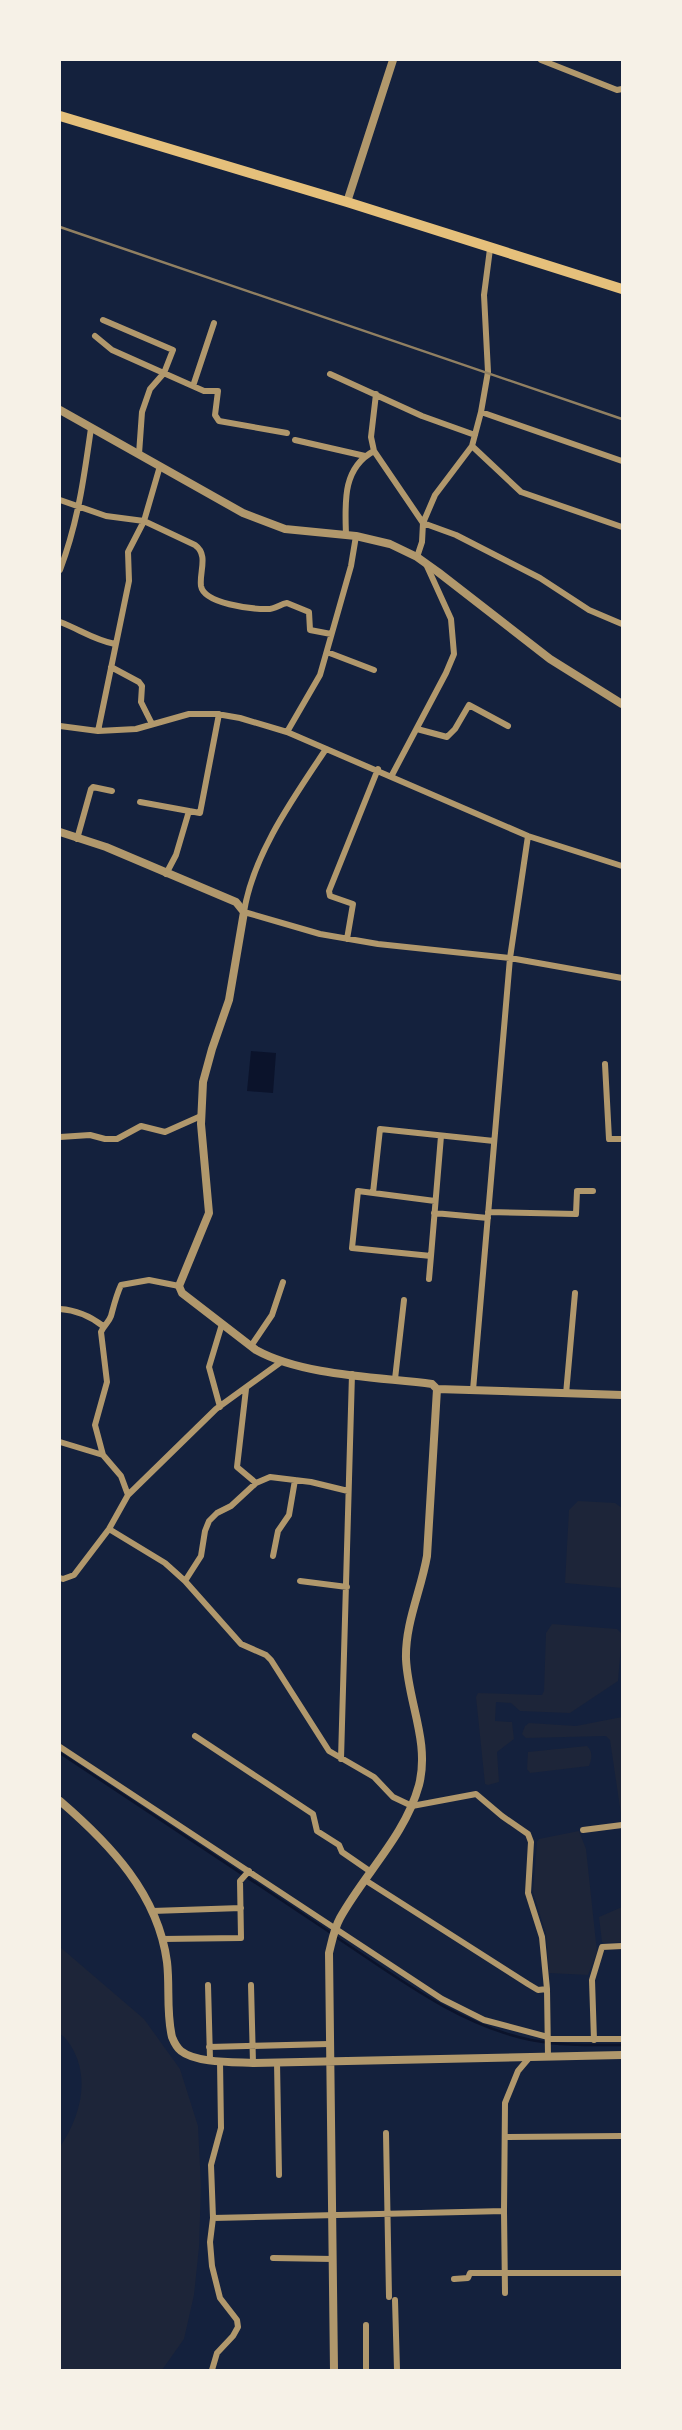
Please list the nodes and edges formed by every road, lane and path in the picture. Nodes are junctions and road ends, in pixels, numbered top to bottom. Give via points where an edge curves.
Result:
1 (393, 60) edge
2 (541, 60) edge
3 (622, 89) edge
4 (60, 116) edge
5 (347, 202) junction
6 (490, 249) junction
7 (622, 289) edge
8 (103, 320) dead end
9 (214, 323) dead end
10 (95, 335) dead end
11 (164, 373) junction
12 (330, 374) dead end
13 (193, 386) junction
14 (376, 394) junction
15 (60, 410) edge
16 (481, 412) junction
17 (91, 428) junction
18 (287, 433) dead end
19 (475, 435) junction
20 (295, 440) dead end
21 (472, 446) junction
22 (374, 451) junction
23 (139, 454) junction
24 (365, 456) junction
25 (622, 461) edge
26 (160, 466) junction
27 (60, 500) edge
28 (80, 505) junction
29 (144, 520) junction
30 (422, 523) junction
31 (622, 527) edge
32 (346, 535) junction
33 (356, 536) junction
34 (417, 558) junction
35 (426, 564) junction
36 (60, 569) edge
37 (60, 622) edge
38 (622, 624) edge
39 (331, 634) junction
40 (115, 643) junction
41 (327, 652) junction
42 (111, 667) junction
43 (374, 670) dead end
44 (622, 704) edge
45 (219, 714) junction
46 (152, 724) junction
47 (60, 726) edge
48 (508, 726) dead end
49 (417, 729) junction
50 (98, 731) junction
51 (287, 732) junction
52 (326, 749) junction
53 (378, 769) junction
54 (392, 775) junction
55 (112, 791) dead end
56 (140, 802) dead end
57 (189, 811) junction
58 (60, 832) edge
59 (528, 836) junction
60 (77, 839) junction
61 (622, 866) edge
62 (166, 874) junction
63 (244, 912) junction
64 (347, 939) junction
65 (510, 958) junction
66 (622, 978) edge
67 (605, 1064) dead end
68 (201, 1116) junction
69 (441, 1136) junction
70 (60, 1137) edge
71 (622, 1139) edge
72 (494, 1141) junction
73 (593, 1191) dead end
74 (373, 1193) junction
75 (435, 1201) junction
76 (434, 1213) junction
77 (488, 1215) junction
78 (431, 1256) junction
79 (429, 1279) dead end
80 (283, 1282) dead end
81 (179, 1286) junction
82 (575, 1293) dead end
83 (404, 1300) dead end
84 (60, 1309) edge
85 (222, 1324) junction
86 (103, 1326) junction
87 (251, 1346) junction
88 (281, 1362) junction
89 (352, 1374) junction
90 (395, 1379) junction
91 (246, 1389) junction
92 (437, 1389) junction
93 (474, 1390) junction
94 (566, 1394) junction
95 (622, 1395) edge
96 (220, 1407) junction
97 (60, 1441) edge
98 (103, 1455) junction
99 (295, 1480) junction
100 (256, 1483) junction
101 (348, 1491) junction
102 (128, 1495) junction
103 (109, 1529) junction
104 (273, 1556) dead end
105 (60, 1578) edge
106 (185, 1581) junction
107 (300, 1581) dead end
108 (347, 1587) junction
109 (195, 1736) dead end
110 (60, 1747) edge
111 (341, 1759) junction
112 (60, 1801) edge
113 (412, 1806) junction
114 (622, 1825) edge
115 (583, 1830) dead end
116 (249, 1871) junction
117 (371, 1871) junction
118 (365, 1880) junction
119 (241, 1908) junction
120 (152, 1911) junction
121 (336, 1927) junction
122 (162, 1939) junction
123 (622, 1946) edge
124 (208, 1985) dead end
125 (251, 1985) dead end
126 (547, 1989) junction
127 (548, 2038) junction
128 (622, 2039) edge
129 (593, 2040) junction
130 (329, 2044) junction
131 (253, 2046) junction
132 (209, 2047) junction
133 (622, 2055) edge
134 (548, 2056) junction
135 (529, 2057) junction
136 (210, 2059) junction
137 (220, 2061) junction
138 (330, 2061) junction
139 (277, 2062) junction
140 (253, 2063) junction
141 (386, 2133) dead end
142 (622, 2136) edge
143 (505, 2137) junction
144 (279, 2175) dead end
145 (504, 2211) junction
146 (332, 2214) junction
147 (387, 2214) junction
148 (213, 2218) junction
149 (273, 2258) dead end
150 (333, 2259) junction
151 (622, 2273) edge
152 (505, 2274) junction
153 (454, 2279) dead end
154 (505, 2293) dead end
155 (366, 2325) dead end
156 (212, 2371) edge
157 (334, 2371) edge
158 (366, 2371) edge
159 (397, 2371) edge

1 - 5 street
2 - 3 street
4 - 5 highway
5 - 6 highway
6 - 7 highway
6 - 16 street via 484,295 488,372
8 - 11 street via 173,350
9 - 13 street
10 - 11 street via 112,350
11 - 13 street
11 - 23 street via 150,389 142,412
12 - 14 street
13 - 18 street via 218,391 215,415 219,422
14 - 19 street
14 - 22 street via 371,436
15 - 17 street
16 - 19 street
16 - 25 street
17 - 23 street
17 - 28 street
19 - 21 street
20 - 24 street
21 - 30 street via 435,495
21 - 31 street via 521,492
22 - 24 street
22 - 30 street
23 - 26 street
24 - 32 street via 347,487
26 - 29 street
26 - 32 street via 268,523
27 - 28 street
28 - 29 street via 106,516
28 - 36 street
29 - 39 street via 200,549 203,592 223,604 270,610 287,603 309,612 310,630
29 - 40 street via 128,552 129,580
30 - 34 street
30 - 38 street via 456,534
32 - 33 street
33 - 34 street via 390,544
33 - 39 street
34 - 35 street
35 - 44 street via 550,659
35 - 49 street via 451,619 454,653
37 - 40 street via 94,639
39 - 41 street
40 - 42 street
41 - 43 street
41 - 51 street via 320,675
42 - 46 street via 142,686 141,702
42 - 50 street
45 - 46 street via 189,714
45 - 51 street
45 - 57 street via 200,813
46 - 50 street
47 - 50 street
48 - 49 street via 469,705 447,737
49 - 54 street
51 - 52 street
52 - 53 street
52 - 63 street via 260,859
53 - 54 street
53 - 64 street via 330,891 330,896 353,904
54 - 59 street
55 - 60 street via 90,789
56 - 57 street
57 - 62 street
58 - 60 street
59 - 61 street
59 - 65 street
60 - 62 street via 106,846
62 - 63 street via 236,902
63 - 64 street
63 - 68 street via 229,1000 206,1065
64 - 65 street
65 - 66 street
65 - 72 street
67 - 71 street via 609,1139
68 - 70 street via 165,1132 141,1126 117,1139
68 - 81 street via 209,1213
69 - 72 street
69 - 74 street via 380,1129
69 - 75 street
72 - 77 street
73 - 77 street via 577,1191 576,1214
74 - 75 street
74 - 78 street via 358,1191 352,1248
75 - 76 street
76 - 77 street
76 - 78 street
77 - 93 street
78 - 79 street
80 - 87 street via 272,1315
81 - 85 street
81 - 86 street via 149,1280 121,1285 110,1320
82 - 94 street
83 - 90 street
84 - 86 street via 91,1317
85 - 87 street
85 - 96 street via 209,1367
86 - 98 street via 100,1339 107,1382 95,1425
87 - 88 street
88 - 89 street
88 - 91 street
89 - 90 street
89 - 101 street
90 - 92 street via 432,1384
91 - 96 street
91 - 100 street via 237,1467
92 - 93 street
92 - 113 street via 427,1556 407,1633 408,1674 422,1751
93 - 94 street
94 - 95 street
96 - 102 street
97 - 98 street
98 - 102 street via 121,1476
99 - 100 street via 270,1477
99 - 101 street
99 - 104 street via 289,1515 278,1531
100 - 106 street via 209,1521 201,1556
101 - 108 street
102 - 103 street
103 - 105 street via 74,1575
103 - 106 street via 166,1563
106 - 111 street via 241,1644 271,1660 329,1751
107 - 108 street
108 - 111 street
109 - 117 street via 313,1814 317,1831
110 - 116 street
111 - 113 street
112 - 120 street via 126,1867
113 - 117 street
113 - 126 street via 476,1794 528,1834 528,1893 542,1937
114 - 115 street
116 - 119 street via 240,1881
116 - 121 street
117 - 118 street
118 - 121 street
118 - 126 street via 538,1990
119 - 120 street
119 - 122 street via 241,1938
120 - 122 street
121 - 127 street via 442,2000 504,2026
121 - 130 street via 329,1953
122 - 136 street via 172,2037 182,2052
123 - 129 street via 602,1947 592,1980
124 - 132 street
125 - 131 street
126 - 127 street
127 - 129 street
127 - 134 street
128 - 129 street
130 - 131 street
130 - 138 street
131 - 132 street
131 - 140 street
132 - 136 street
133 - 134 street
134 - 135 street
135 - 138 street
135 - 143 street via 505,2103
136 - 137 street
137 - 140 street
137 - 148 street via 221,2128 211,2165
138 - 139 street
138 - 146 street
139 - 140 street
139 - 144 street
141 - 147 street
142 - 143 street
143 - 145 street
145 - 147 street
145 - 152 street
146 - 147 street
146 - 148 street
146 - 150 street
147 - 159 street
148 - 156 street via 210,2242 217,2287 238,2327 217,2353
149 - 150 street
150 - 157 street
151 - 152 street
152 - 153 street via 470,2273 468,2278
152 - 154 street
155 - 158 street

